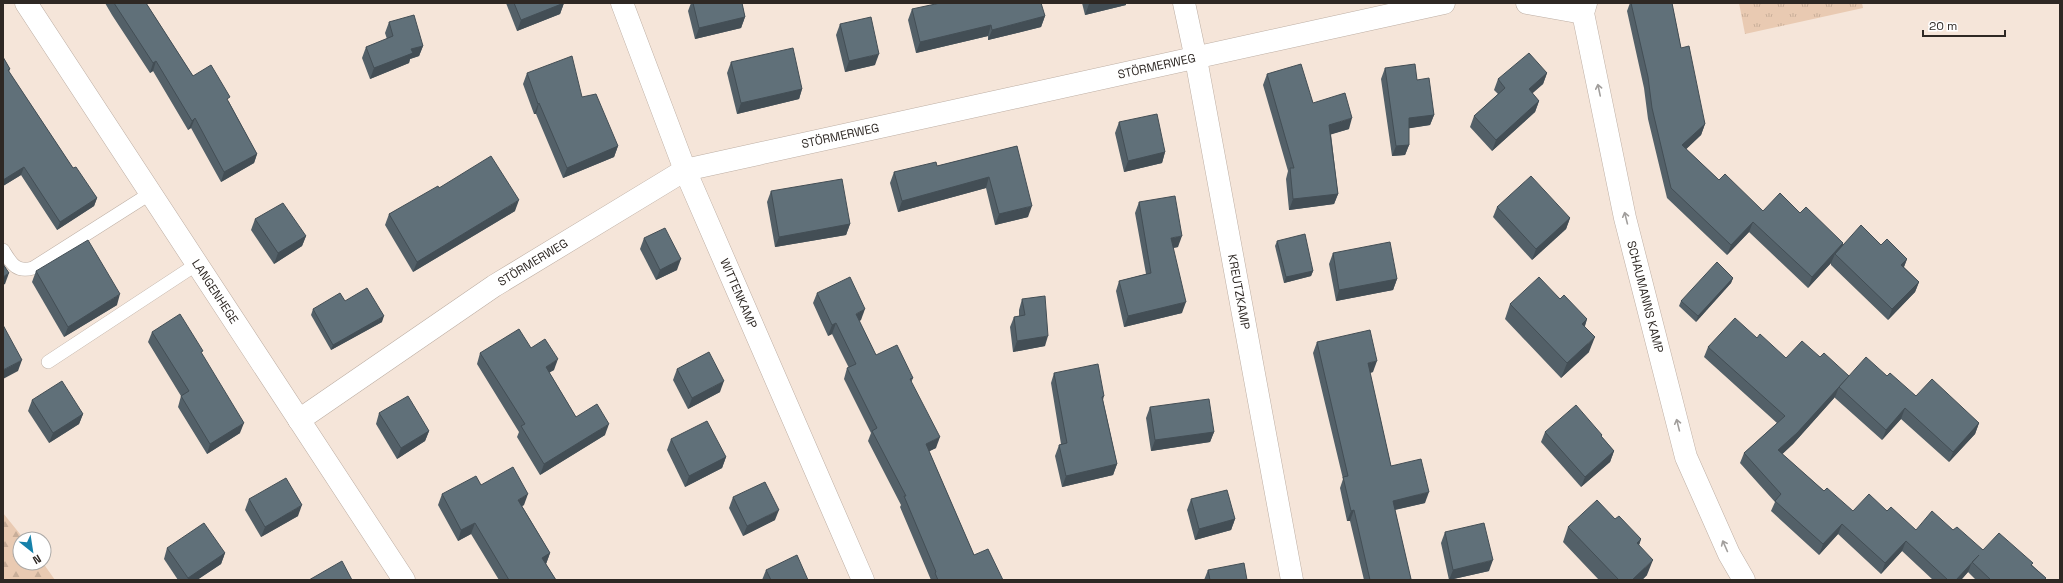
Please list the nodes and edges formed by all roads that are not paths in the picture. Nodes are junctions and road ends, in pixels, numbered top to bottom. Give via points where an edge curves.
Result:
1 (26, 3) edge
2 (622, 3) edge
3 (1184, 3) edge
4 (1444, 3) edge
5 (1528, 3) edge
6 (1584, 8) edge
7 (1196, 59) junction
8 (685, 170) junction
9 (151, 193) junction
10 (3, 250) edge
11 (197, 264) junction
12 (48, 362) dead end
13 (299, 420) junction
14 (404, 580) edge
15 (863, 580) edge
16 (1292, 580) edge
17 (1744, 580) edge

1 - 9 street, LANGENHEGE
2 - 8 street, WITTENKAMP
3 - 7 street, KREUTZKAMP
4 - 7 street, STÖRMERWEG
5 - 6 street
17 -> 6 street, SCHAUMANNS KAMP via 1729,554 1686,457 1625,218
7 - 8 street, STÖRMERWEG
7 - 16 street, KREUTZKAMP
8 - 13 street, STÖRMERWEG via 494,286
8 - 15 street, WITTENKAMP
9 - 10 lane via 33,268 23,270 12,266
9 - 11 street, LANGENHEGE
11 - 12 lane
11 - 13 street, LANGENHEGE
13 - 14 street, LANGENHEGE

